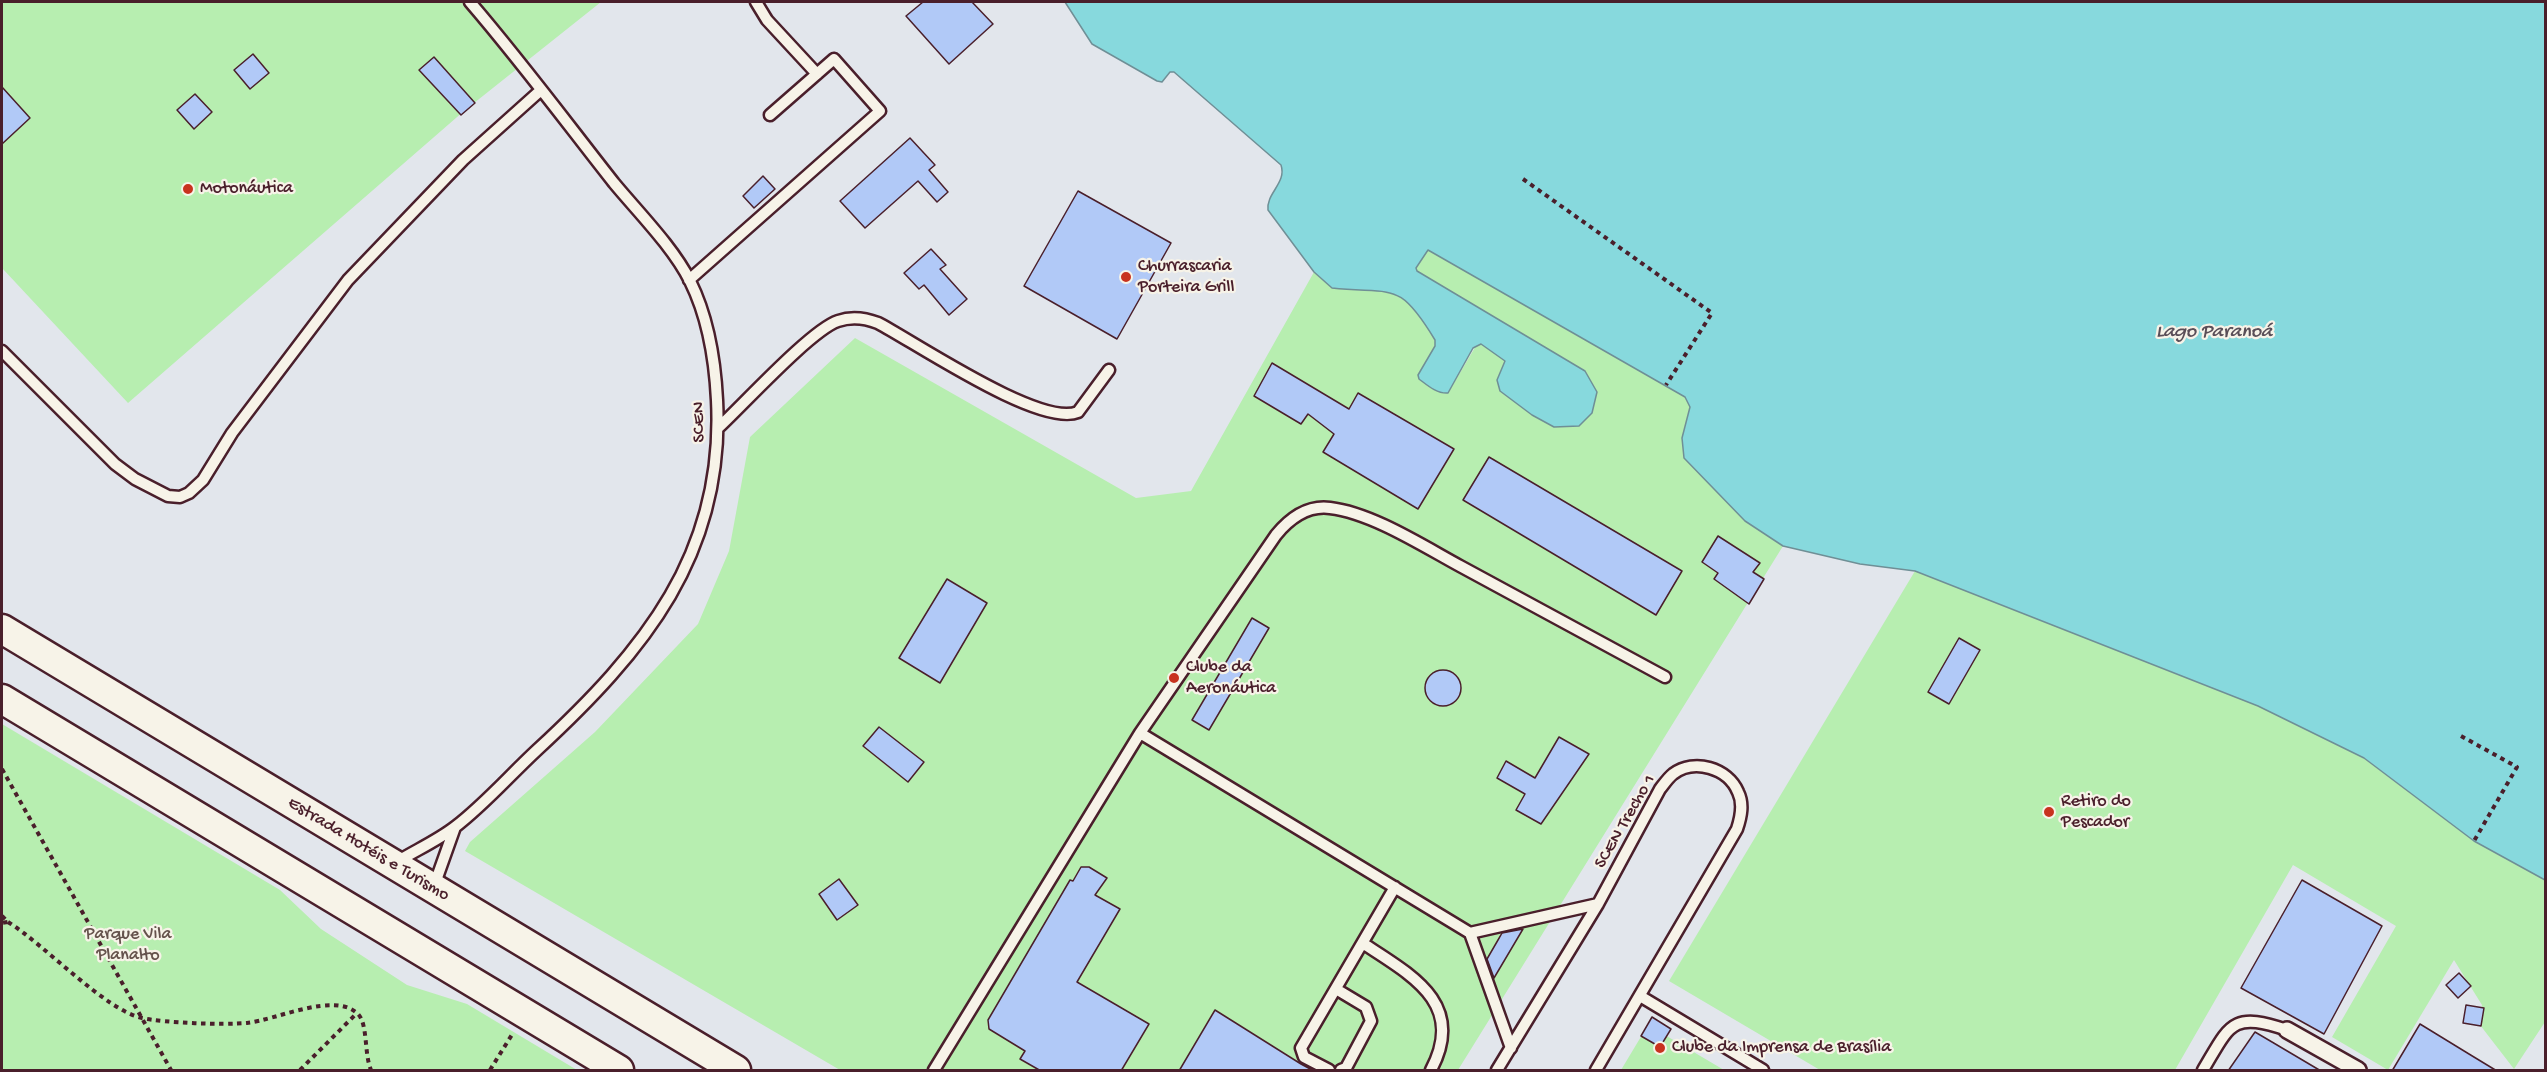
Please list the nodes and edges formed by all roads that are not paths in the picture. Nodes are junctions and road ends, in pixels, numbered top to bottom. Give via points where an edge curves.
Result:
1 (470, 2) edge
2 (756, 2) edge
3 (817, 74) junction
4 (541, 90) junction
5 (770, 115) dead end
6 (689, 280) junction
7 (2, 351) edge
8 (1109, 370) dead end
9 (718, 428) junction
10 (2, 629) edge
11 (1665, 677) dead end
12 (2, 699) edge
13 (1140, 733) junction
14 (454, 827) junction
15 (393, 864) junction
16 (1395, 887) junction
17 (433, 889) junction
18 (1598, 904) junction
19 (1470, 933) junction
20 (1364, 944) junction
21 (1336, 988) junction
22 (1640, 996) junction
23 (2287, 1030) joint
24 (1511, 1048) junction
25 (619, 1071) edge
26 (736, 1071) edge
27 (934, 1071) edge
28 (1329, 1071) edge
29 (1341, 1071) edge
30 (1431, 1071) edge
31 (1497, 1071) edge
32 (1596, 1071) edge
33 (1763, 1071) edge
34 (2203, 1071) edge
35 (2358, 1071) edge

1 - 4 lane, SCEN
2 - 3 lane via 767,20
3 - 5 lane
3 - 6 lane via 834,59 880,111
4 - 6 lane, SCEN
4 - 7 lane via 463,160 348,280 232,433 203,480 189,493 168,496 115,464
6 - 9 lane, SCEN via 712,350
8 - 9 lane via 1078,412 1059,415 1012,398 878,323 847,318 836,321 810,340
9 - 14 lane, SCEN via 712,494 698,538 665,607 617,670 565,725
10 - 15 main road, Estrada Hotéis e Turismo
11 - 13 lane via 1414,541 1345,511 1319,508 1297,515 1276,535
12 - 25 main road
13 - 16 lane
13 - 27 lane
14 - 15 lane, SCEN
14 - 17 lane, SCEN
15 - 17 main road, Estrada Hotéis e Turismo
16 - 19 lane
16 - 20 lane
17 - 26 main road, Estrada Hotéis e Turismo
18 - 19 lane
18 - 22 lane, SCEN Trecho 1 via 1660,789 1673,774 1707,766 1726,775 1738,792 1742,812 1737,829
18 - 24 lane, SCEN Trecho 1
19 - 24 lane
20 - 21 lane
20 - 30 lane via 1411,975 1436,1002 1443,1037
21 - 28 lane via 1301,1048 1304,1057
21 - 29 lane via 1366,1007 1371,1021
22 - 32 lane, SCEN Trecho 1
22 - 33 lane
23 - 34 lane via 2258,1020 2245,1021 2224,1034
23 - 35 street
24 - 31 lane, SCEN Trecho 1

